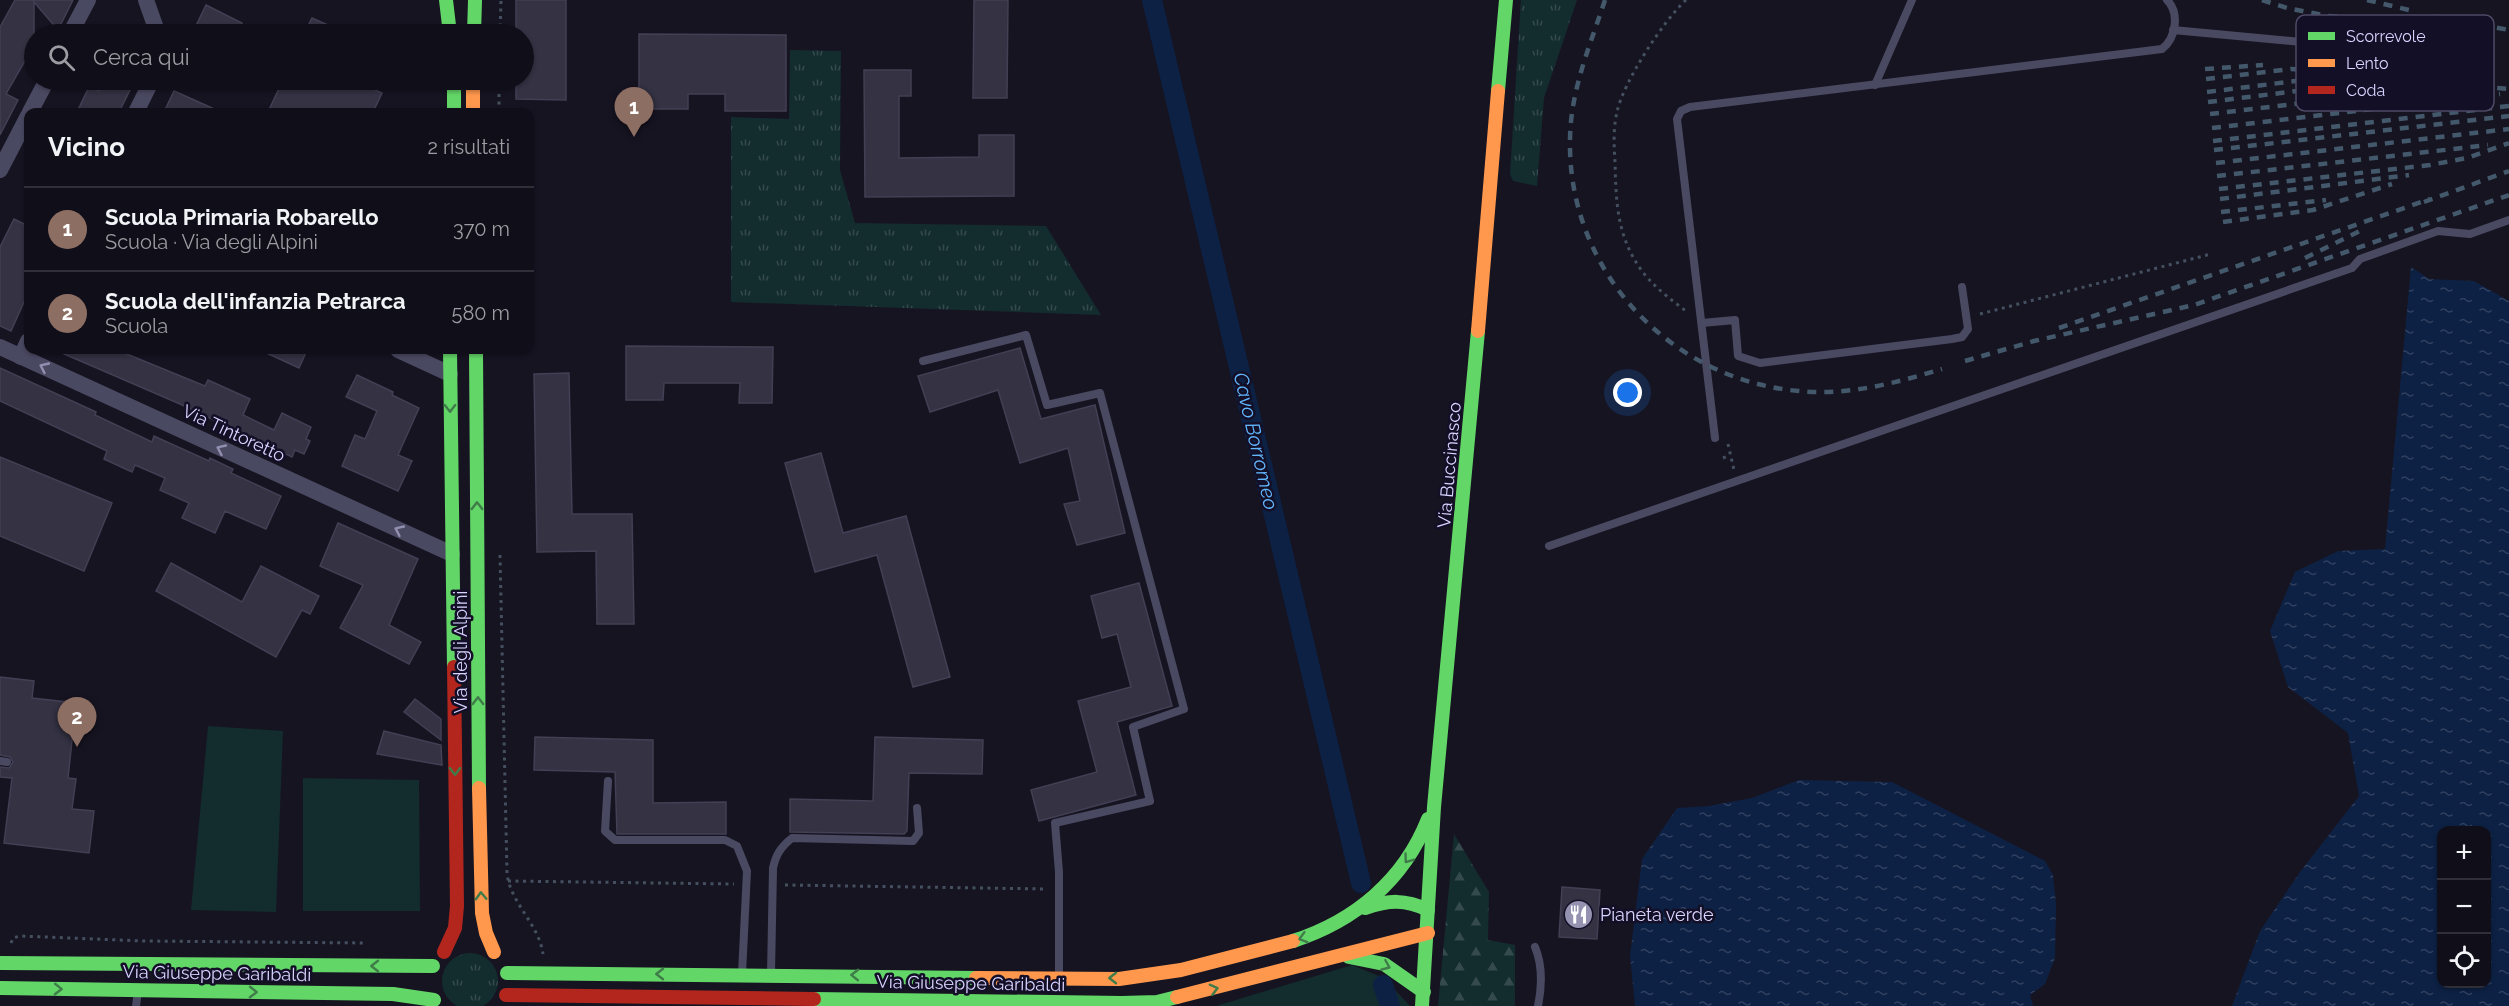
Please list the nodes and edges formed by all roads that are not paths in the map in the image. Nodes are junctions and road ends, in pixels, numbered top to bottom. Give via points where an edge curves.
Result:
1 (88, 0) edge
2 (146, 0) edge
3 (446, 0) edge
4 (476, 0) edge
5 (1506, 0) edge
6 (1912, 0) edge
7 (2167, 0) edge
8 (75, 24) edge
9 (154, 24) edge
10 (449, 24) edge
11 (475, 24) edge
12 (2173, 30) junction
13 (2296, 42) edge
14 (1875, 85) junction
15 (42, 90) edge
16 (147, 90) edge
17 (454, 90) edge
18 (473, 90) edge
19 (32, 108) edge
20 (138, 108) edge
21 (454, 108) edge
22 (473, 108) edge
23 (24, 120) edge
24 (7, 142) edge
25 (0, 170) edge
26 (2509, 220) edge
27 (1962, 287) dead end
28 (1701, 323) junction
29 (0, 347) edge
30 (24, 350) edge
31 (407, 354) edge
32 (450, 354) edge
33 (476, 354) edge
34 (21, 357) junction
35 (923, 361) dead end
36 (450, 374) junction
37 (1715, 438) road end
38 (1549, 546) dead end
39 (452, 554) junction
40 (608, 781) dead end
41 (1434, 807) junction
42 (917, 808) dead end
43 (1428, 910) junction
44 (1355, 912) junction
45 (1428, 933) junction
46 (1535, 947) dead end
47 (444, 952) junction
48 (494, 952) junction
49 (1342, 956) junction
50 (0, 963) edge
51 (507, 973) junction
52 (742, 974) junction
53 (771, 974) junction
54 (431, 976) junction
55 (1059, 977) junction
56 (0, 988) edge
57 (138, 990) junction
58 (1423, 999) edge
59 (503, 1001) edge
60 (436, 1003) edge
61 (136, 1006) edge
62 (1538, 1006) edge

1 - 8 street
2 - 9 street
3 - 10 street
4 - 11 street
5 - 41 street, Via Buccinasco
6 - 14 lane
7 - 12 lane via 2175,13
12 - 13 lane
12 - 14 lane via 2166,46 2156,51
14 - 28 lane via 1690,107 1679,113
15 - 19 street
16 - 20 street
17 - 21 street
18 - 22 street
23 - 24 street
24 - 25 street
26 - 38 lane via 2470,234 2438,231 2360,259 2352,268
27 - 28 lane via 1968,328 1962,337 1760,363 1738,356 1735,320
28 - 37 lane
29 - 34 street, Via Tintoretto
30 - 34 street
31 - 36 street
32 - 36 street
48 -> 33 street, Via degli Alpini via 486,939 481,913
39 -> 34 street, Via Tintoretto
35 - 55 lane via 1026,336 1047,405 1100,393 1184,709 1133,727 1150,801 1055,823
36 -> 39 street
39 -> 47 street via 457,906 454,928
40 - 52 lane via 605,831 615,840 725,840 737,846 747,871
41 - 43 street, Via Buccinasco
41 -> 44 street via 1416,849 1396,875
42 - 53 lane via 919,833 913,842 792,838 782,846 773,868
43 - 44 street via 1408,900 1394,899
43 - 45 street, Via Buccinasco
44 -> 55 street, Via Giuseppe Garibaldi via 1315,935 1181,970 1119,979
45 - 49 street, Via Giuseppe Garibaldi
45 - 58 street, Via Buccinasco
46 - 62 lane via 1542,977
47 - 48 street via 471,944
47 - 54 street
48 - 51 street, Via degli Alpini
49 -> 58 street via 1396,970
59 -> 49 street, Via Giuseppe Garibaldi via 1145,1002 1188,996
54 -> 50 street, Via Giuseppe Garibaldi
52 -> 51 street, Via Giuseppe Garibaldi
51 - 59 street
52 - 53 street, Via Giuseppe Garibaldi
55 -> 53 street, Via Giuseppe Garibaldi
54 - 60 street
56 -> 57 street, Via Giuseppe Garibaldi
57 -> 60 street, Via Giuseppe Garibaldi via 393,994
57 - 61 lane

